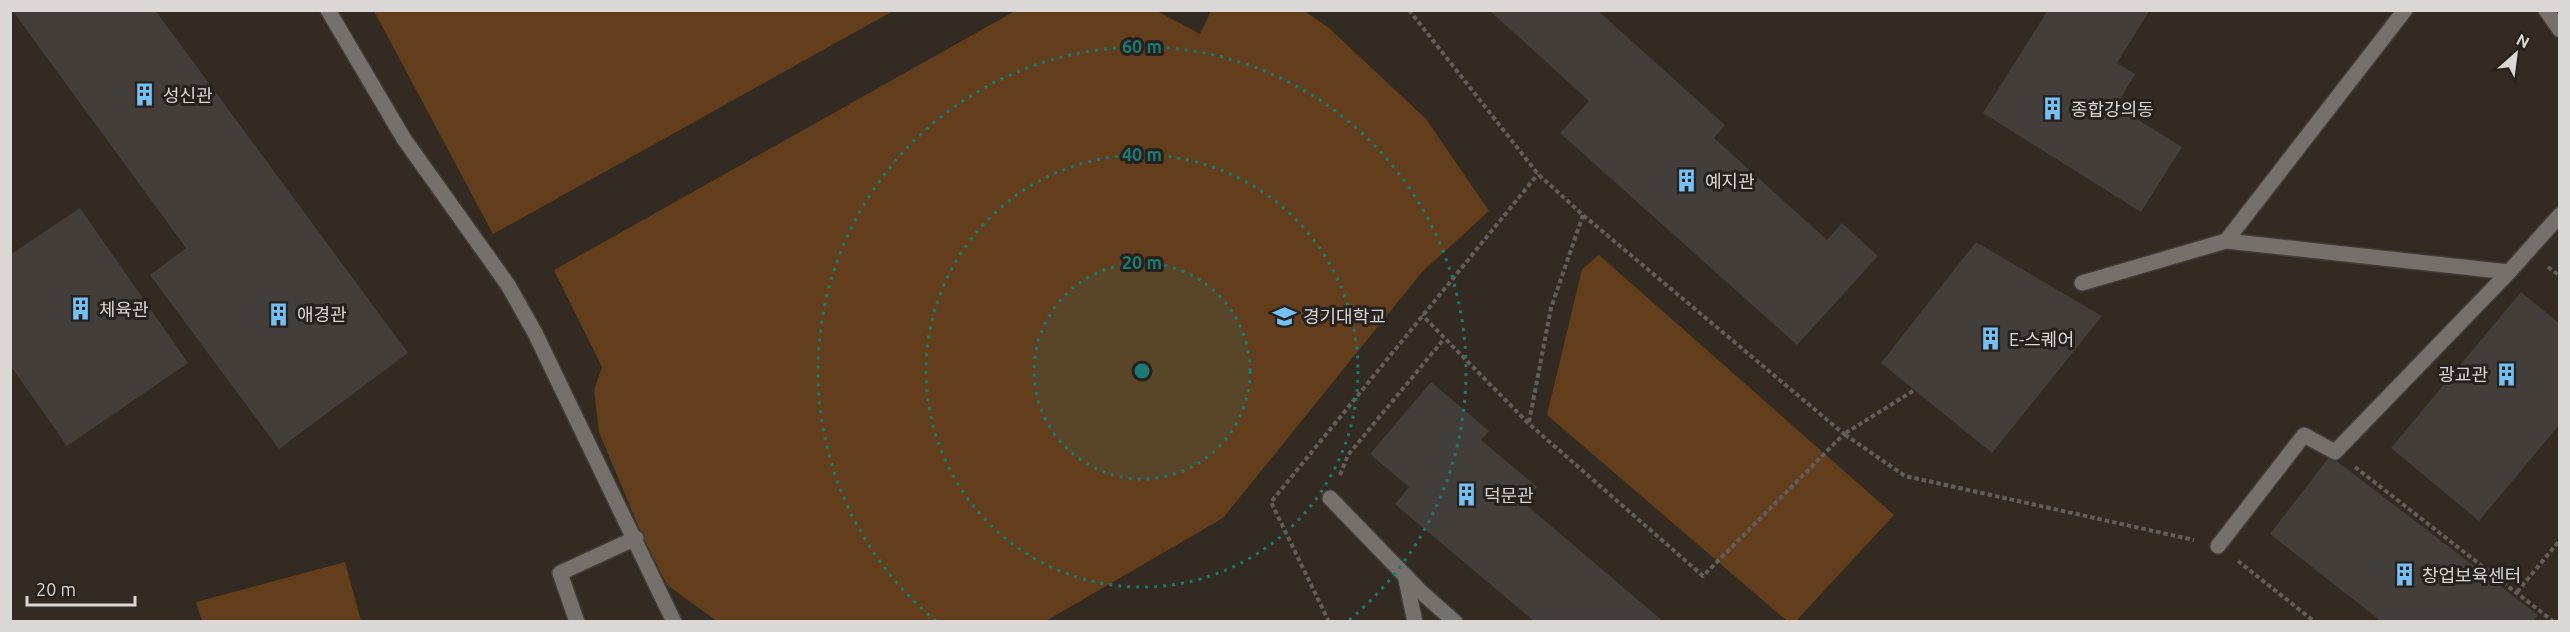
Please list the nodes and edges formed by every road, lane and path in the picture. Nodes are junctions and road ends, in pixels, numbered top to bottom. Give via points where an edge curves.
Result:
1 (328, 10) edge
2 (1409, 10) edge
3 (2405, 10) edge
4 (2546, 10) edge
5 (2559, 30) edge
6 (1538, 174) junction
7 (1583, 215) junction
8 (2559, 215) edge
9 (2226, 241) junction
10 (2509, 272) junction
11 (2082, 283) dead end
12 (1422, 315) junction
13 (1444, 339) junction
14 (1912, 391) dead end
15 (1528, 423) junction
16 (1844, 434) junction
17 (2335, 452) junction
18 (1348, 455) dead end
19 (1330, 498) dead end
20 (636, 538) junction
21 (2559, 540) edge
22 (2218, 546) junction
23 (1405, 575) junction
24 (2517, 592) junction
25 (2545, 615) junction
26 (577, 621) edge
27 (674, 621) edge
28 (1329, 621) edge
29 (1415, 621) edge
30 (1455, 621) edge
31 (2315, 621) edge
32 (2540, 621) edge
33 (2554, 621) edge

1 - 20 street via 404,139 508,285
2 - 6 path
3 - 9 street
4 - 5 street
6 - 7 path
6 - 12 path
7 - 15 path via 1551,308
7 - 16 path
8 - 10 street
9 - 10 street
9 - 11 street
10 - 17 street
12 - 13 path
12 - 28 path via 1271,502
13 - 15 path
13 - 18 path
14 - 16 path
15 - 16 path via 1703,576
16 - 22 path via 1905,476
17 - 22 street via 2304,435
17 - 24 path
19 - 23 street
20 - 26 street via 560,573
20 - 27 street
21 - 24 path
22 - 31 path
23 - 29 street
23 - 30 street
24 - 25 path
25 - 32 path
25 - 33 path

